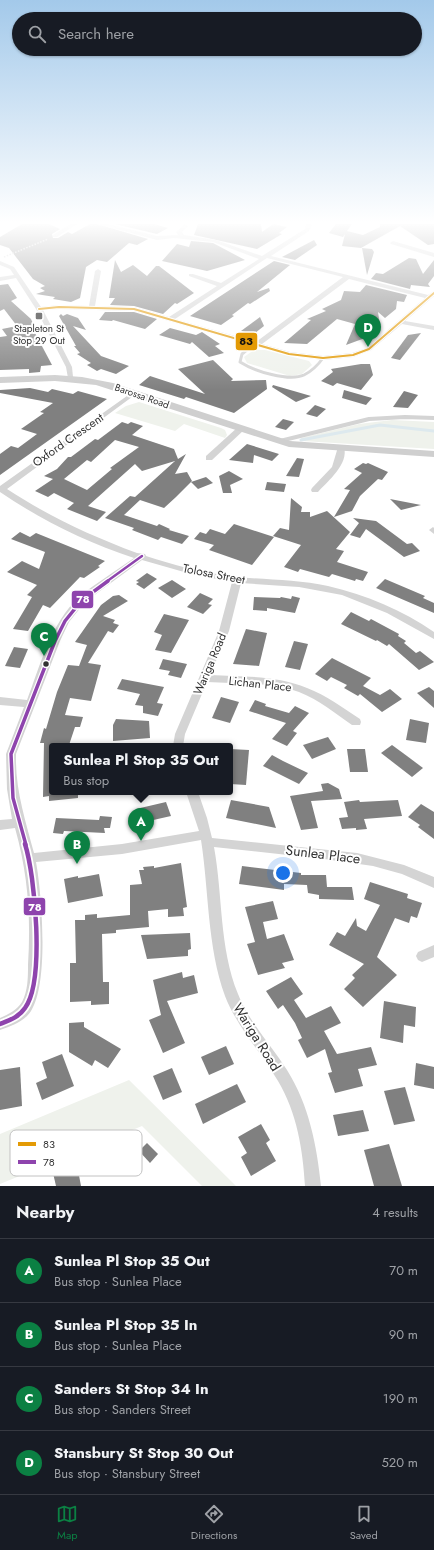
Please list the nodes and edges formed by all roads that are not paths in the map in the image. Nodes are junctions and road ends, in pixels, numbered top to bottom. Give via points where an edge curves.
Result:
1 (19, 279) edge
2 (97, 279) edge
3 (205, 279) edge
4 (230, 279) edge
5 (344, 279) edge
6 (358, 279) edge
7 (221, 285) junction
8 (432, 295) edge
9 (92, 307) junction
10 (39, 309) junction
11 (170, 319) junction
12 (400, 322) junction
13 (434, 328) edge
14 (256, 344) junction
15 (323, 358) junction
16 (70, 377) junction
17 (0, 380) edge
18 (134, 393) junction
19 (434, 418) edge
20 (241, 429) junction
21 (280, 441) junction
22 (341, 449) junction
23 (434, 454) edge
24 (209, 458) dead end
25 (1, 488) edge
26 (315, 490) dead end
27 (142, 556) junction
28 (237, 579) junction
29 (434, 636) edge
30 (203, 678) junction
31 (0, 701) edge
32 (29, 704) junction
33 (356, 722) dead end
34 (178, 743) edge
35 (193, 795) edge
36 (19, 822) junction
37 (0, 825) edge
38 (207, 838) junction
39 (29, 858) junction
40 (434, 884) edge
41 (0, 1024) edge
42 (313, 1186) edge

1 - 10 street
2 - 9 street
3 - 7 street
4 - 7 street
5 - 14 street
6 - 8 street
7 - 11 street
8 - 12 street
9 - 10 street
9 - 11 street via 134,309
10 - 16 street via 68,367
11 - 14 street
12 - 13 street
12 - 15 street via 362,352
14 - 15 street via 294,355
14 - 15 lane via 242,354 240,362 286,378 305,376
16 - 17 street, Barossa Road
16 - 18 street, Barossa Road via 92,380
18 - 20 street, Barossa Road
18 - 25 street, Oxford Crescent
19 - 21 lane via 369,419
20 - 21 street, Barossa Road
20 - 24 street
21 - 22 street, Barossa Road
22 - 23 street, Barossa Road
22 - 26 street via 341,458 336,467
25 - 27 street, Tolosa Street via 63,525
27 - 28 street, Tolosa Street via 197,572
27 - 32 street via 74,608 55,641
28 - 29 street, Tolosa Street via 312,586 355,597 392,611
28 - 30 street, Wariga Road via 224,631
30 - 33 street, Lichan Place via 292,686 318,697
30 - 34 street, Wariga Road
31 - 32 street
32 - 36 street via 11,754 9,767
35 - 38 street, Wariga Road
36 - 37 street
36 - 39 street
38 - 39 street, Sunlea Place
38 - 40 street, Sunlea Place via 367,859 410,871
38 - 42 street, Wariga Road via 220,948 227,984 241,1014 289,1088 299,1111 312,1163
39 - 41 street via 36,920 33,990 29,1004 22,1013 12,1021

